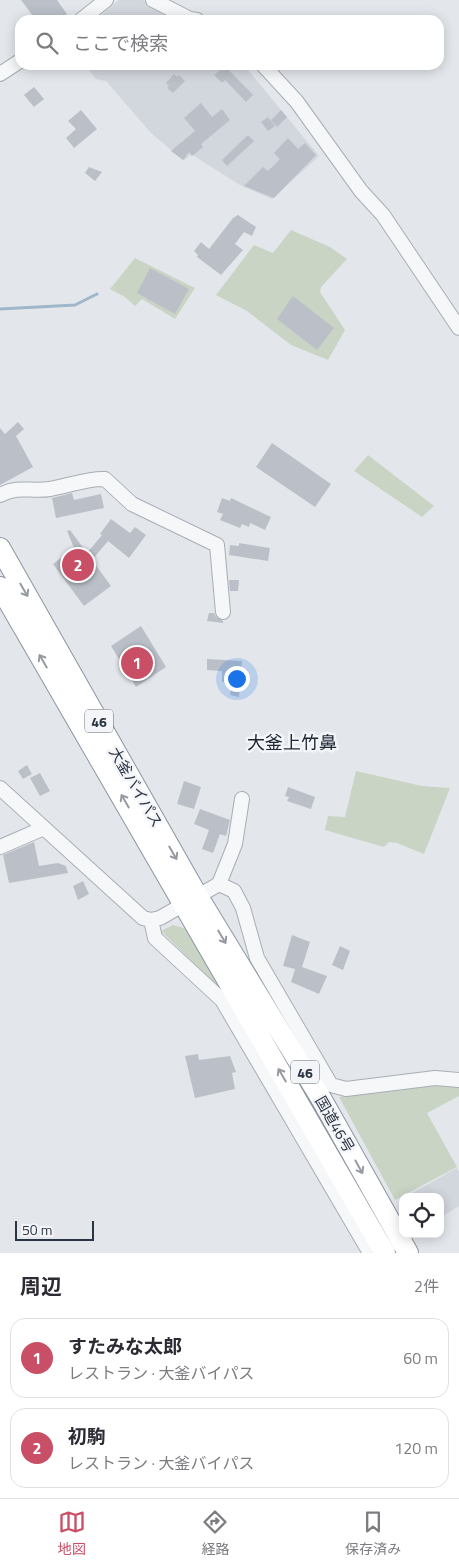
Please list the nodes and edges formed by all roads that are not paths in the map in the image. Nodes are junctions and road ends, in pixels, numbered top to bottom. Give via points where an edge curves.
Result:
1 (106, 0) edge
2 (152, 0) edge
3 (171, 0) edge
4 (87, 15) edge
5 (182, 15) edge
6 (200, 15) edge
7 (15, 64) edge
8 (268, 70) edge
9 (0, 74) edge
10 (459, 328) edge
11 (0, 495) edge
12 (0, 548) edge
13 (0, 587) edge
14 (223, 612) dead end
15 (0, 788) edge
16 (242, 799) dead end
17 (44, 828) junction
18 (0, 848) edge
19 (219, 884) junction
20 (191, 900) junction
21 (151, 920) junction
22 (459, 1080) edge
23 (370, 1253) edge
24 (385, 1253) edge
25 (408, 1253) edge

1 - 4 street
2 - 5 street
3 - 6 street
7 - 9 street
8 - 10 street via 297,102 383,215
11 - 14 street via 13,488 49,489 96,478 105,479 132,504 217,545
12 -> 20 highway, 大釜バイパス / 46
20 -> 13 highway, 大釜バイパス / 46
15 - 17 street
16 - 19 street via 235,844
17 - 18 street
17 - 21 street via 143,918
19 - 20 street
19 - 22 street via 234,890 243,908 257,958 331,1085 346,1089 435,1078
20 - 21 street
24 -> 20 highway, 国道46号 / 46
20 -> 25 highway, 国道46号 / 46 via 322,1100
21 - 23 street via 154,938 222,1000

